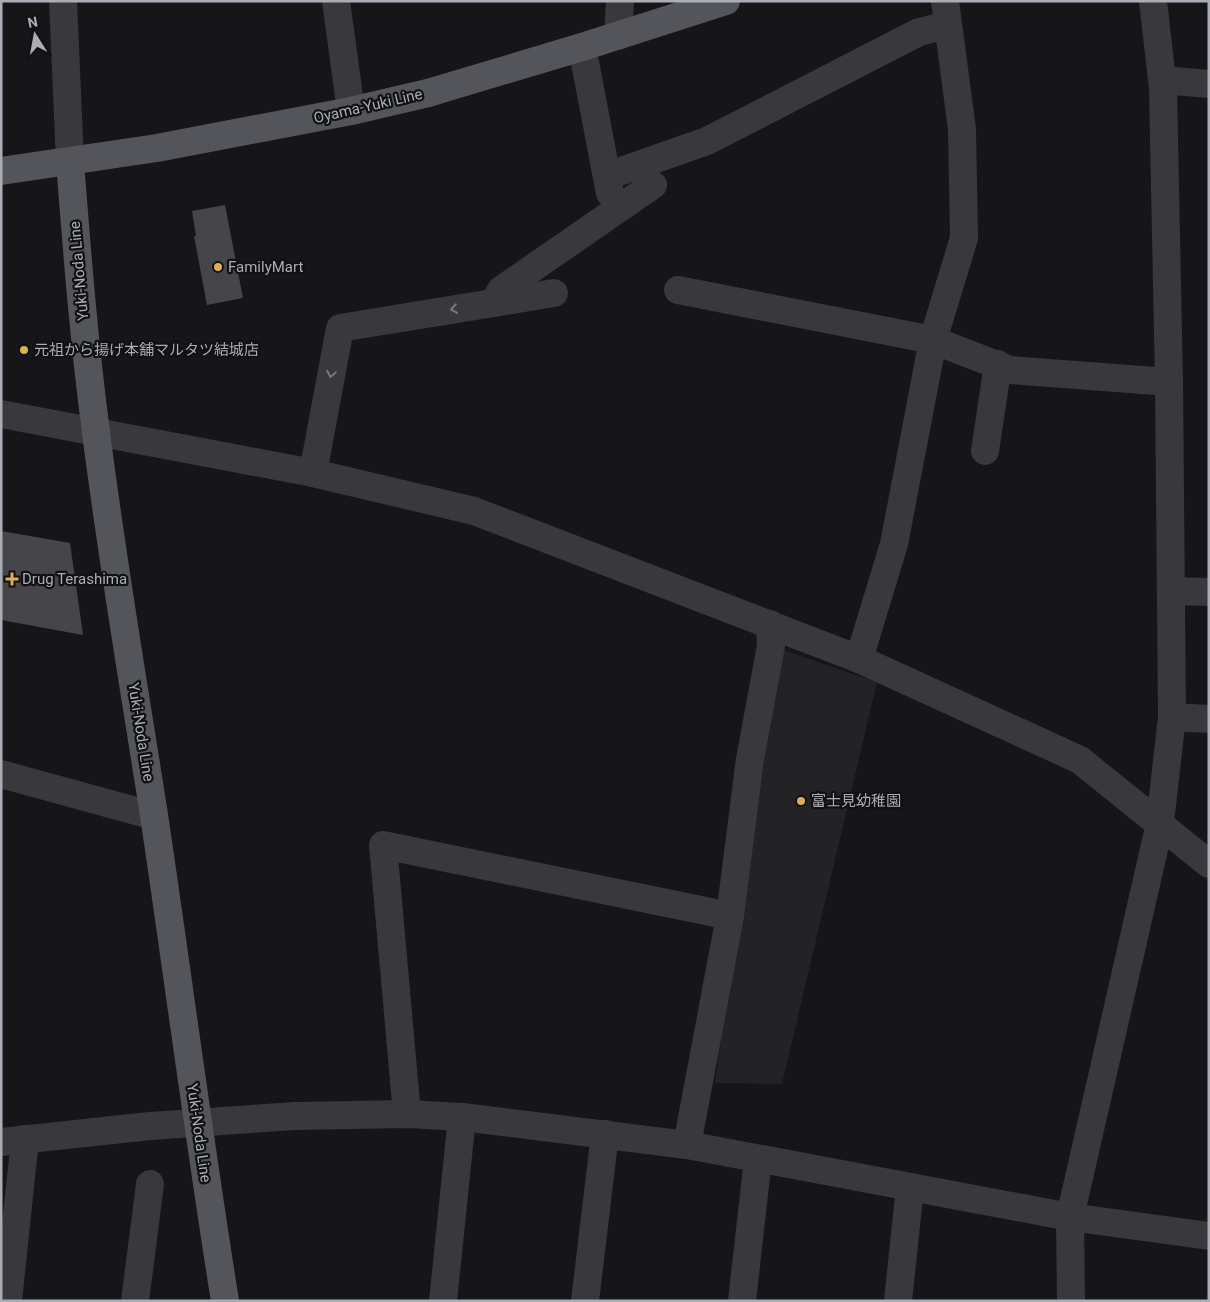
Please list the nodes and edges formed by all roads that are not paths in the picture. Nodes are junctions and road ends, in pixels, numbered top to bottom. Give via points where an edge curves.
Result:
1 (63, 1) edge
2 (336, 1) edge
3 (620, 1) edge
4 (726, 1) edge
5 (1153, 1) edge
6 (947, 13) edge
7 (618, 36) junction
8 (582, 47) junction
9 (1162, 80) junction
10 (1209, 84) edge
11 (351, 112) junction
12 (70, 162) junction
13 (1, 171) edge
14 (606, 176) junction
15 (653, 185) dead end
16 (613, 214) junction
17 (678, 290) dead end
18 (554, 293) dead end
19 (494, 303) junction
20 (933, 340) junction
21 (998, 364) junction
22 (1169, 382) junction
23 (1, 414) edge
24 (96, 432) junction
25 (985, 451) dead end
26 (313, 473) junction
27 (1170, 591) junction
28 (1209, 592) edge
29 (770, 624) junction
30 (859, 659) junction
31 (1172, 718) junction
32 (1209, 718) edge
33 (1, 774) edge
34 (154, 816) junction
35 (1160, 823) junction
36 (1209, 864) edge
37 (730, 916) junction
38 (408, 1114) junction
39 (462, 1117) junction
40 (197, 1122) junction
41 (605, 1134) junction
42 (13, 1141) edge
43 (687, 1146) junction
44 (758, 1159) junction
45 (150, 1184) dead end
46 (910, 1187) junction
47 (1070, 1217) junction
48 (1209, 1236) edge
49 (8, 1301) edge
50 (135, 1301) edge
51 (224, 1301) edge
52 (443, 1301) edge
53 (585, 1301) edge
54 (742, 1301) edge
55 (898, 1301) edge
56 (1070, 1301) edge

1 - 12 street
2 - 11 street
3 - 7 street
4 - 7 main road, Oyama-Yuki Line
5 - 9 street
6 - 14 street via 919,32 707,140
6 - 20 street via 962,129 964,238
7 - 8 main road, Oyama-Yuki Line
8 - 11 main road, Oyama-Yuki Line via 428,93
8 - 14 street
9 - 10 street
9 - 22 street
11 - 12 main road, Oyama-Yuki Line
12 - 13 main road, Oyama-Yuki Line
12 - 24 main road, Yuki-Noda Line via 80,298
14 - 16 street
15 - 16 street
16 - 19 street via 501,290
17 - 20 street
18 - 19 street
19 -> 26 street via 340,328
20 - 21 street
20 - 30 street via 894,544
21 - 22 street via 1010,370
21 - 25 street
22 - 27 street
23 - 24 street
24 - 26 street
24 - 34 main road, Yuki-Noda Line
26 - 29 street via 474,511
27 - 28 street
27 - 31 street
29 - 30 street
29 - 37 street via 771,646 750,759
30 - 35 street via 1080,760
31 - 32 street
31 - 35 street
33 - 34 street
34 - 40 main road, Yuki-Noda Line
35 - 36 street
35 - 47 street
37 - 38 street via 383,845
37 - 43 street
38 - 39 street
38 - 40 street
39 - 41 street
39 - 52 street
40 - 42 street
40 - 51 main road, Yuki-Noda Line
41 - 43 street
41 - 53 street
42 - 49 street
43 - 44 street
44 - 46 street
44 - 54 street
45 - 50 street
46 - 47 street
46 - 55 street
47 - 48 street
47 - 56 street

